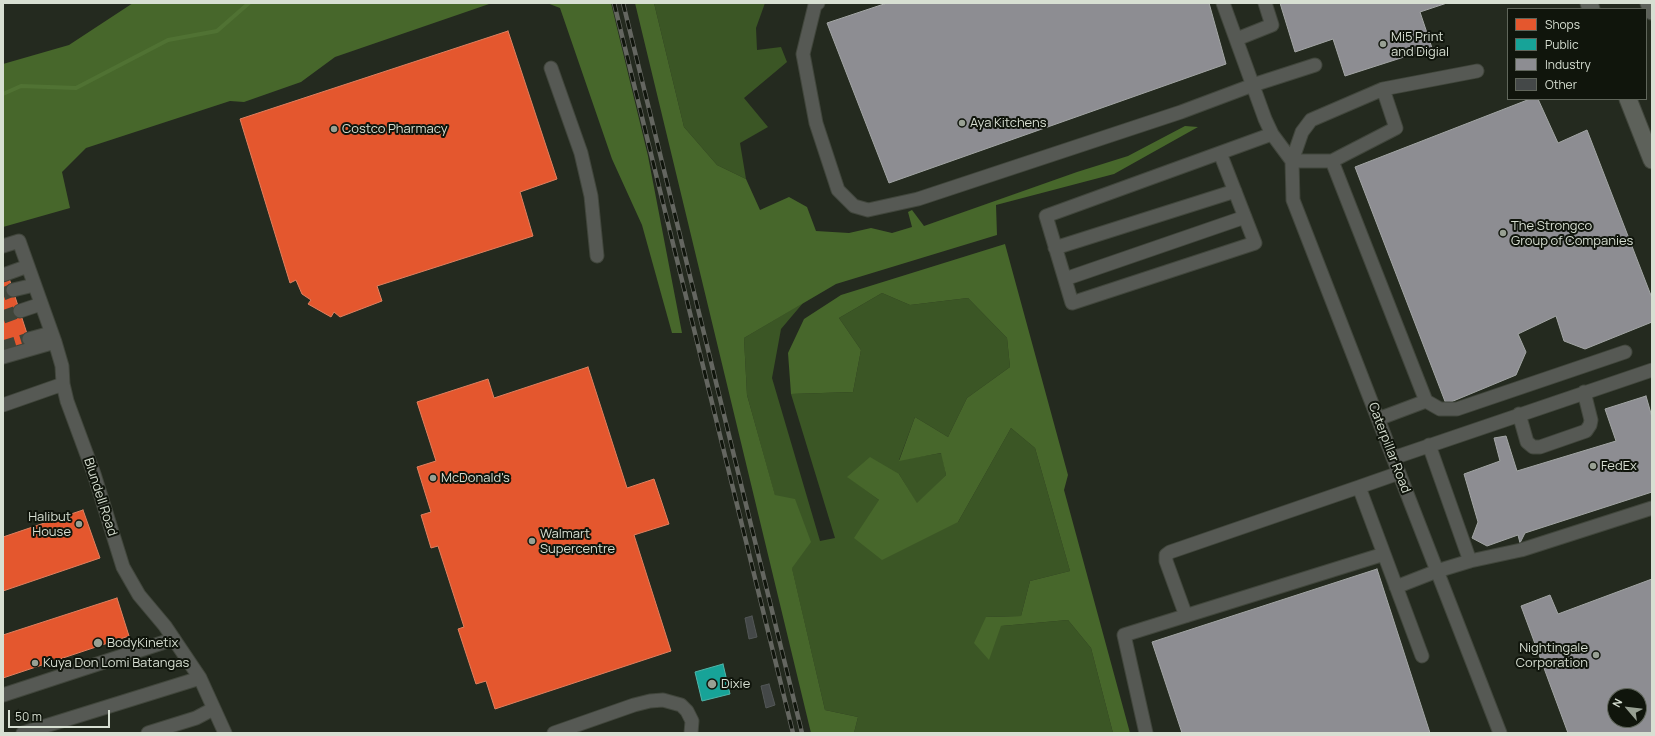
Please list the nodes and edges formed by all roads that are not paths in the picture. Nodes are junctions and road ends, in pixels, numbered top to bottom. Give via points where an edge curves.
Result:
1 (818, 3) edge
2 (1223, 3) edge
3 (1264, 3) edge
4 (1649, 3) edge
5 (1652, 11) edge
6 (1237, 39) junction
7 (1315, 65) dead end
8 (551, 68) dead end
9 (1477, 71) dead end
10 (1253, 85) junction
11 (1383, 89) junction
12 (1628, 100) edge
13 (1272, 134) junction
14 (1220, 153) junction
15 (1332, 160) junction
16 (1652, 160) edge
17 (1292, 161) junction
18 (1235, 191) junction
19 (1245, 217) junction
20 (3, 246) edge
21 (1056, 248) junction
22 (597, 256) dead end
23 (28, 266) junction
24 (3, 275) edge
25 (1065, 279) junction
26 (34, 285) junction
27 (13, 290) tunnel mouth
28 (42, 304) junction
29 (20, 312) tunnel mouth
30 (53, 337) junction
31 (29, 339) tunnel mouth
32 (1625, 352) dead end
33 (3, 357) edge
34 (1652, 370) edge
35 (63, 384) junction
36 (1584, 392) junction
37 (1426, 401) junction
38 (3, 405) edge
39 (1519, 414) junction
40 (1378, 419) junction
41 (1429, 445) junction
42 (1393, 458) junction
43 (1399, 473) junction
44 (1360, 487) junction
45 (1652, 508) edge
46 (1384, 554) junction
47 (1470, 561) junction
48 (1437, 571) junction
49 (1396, 587) junction
50 (1186, 616) junction
51 (174, 639) junction
52 (1422, 656) dead end
53 (200, 678) junction
54 (3, 695) edge
55 (213, 709) junction
56 (23, 733) edge
57 (148, 733) edge
58 (225, 733) edge
59 (554, 733) edge
60 (691, 733) edge
61 (1146, 733) edge
62 (1500, 733) edge

1 - 10 street via 815,5 803,54 816,124 838,190 854,206 868,210 918,199 1181,112
2 - 6 street
3 - 6 street via 1272,25
4 - 5 main road
6 - 10 street
7 - 10 street
8 - 22 street via 581,153 591,196
9 - 11 street
10 - 13 street
11 - 15 street via 1396,128
11 - 17 street via 1311,120 1302,132
12 - 16 main road
13 - 14 street
13 - 17 street
14 - 18 street
14 - 21 street via 1046,216
15 - 17 street
15 - 37 street
17 - 40 street, Caterpillar Road via 1293,200
18 - 19 street
18 - 21 street
19 - 25 street
19 - 25 street via 1255,242 1072,303
20 - 23 street, Blundell Road via 19,241
21 - 25 street
23 - 24 street
23 - 26 street, Blundell Road
26 - 27 street
26 - 28 street, Blundell Road
28 - 29 street
28 - 30 street, Blundell Road
30 - 31 street
30 - 33 street
30 - 35 street, Blundell Road via 62,366
32 - 37 street via 1457,409 1440,409
34 - 36 street
35 - 38 street
35 - 51 street, Blundell Road via 123,567 139,595
36 - 39 street
36 - 39 street via 1591,420 1586,431 1540,447 1533,447 1527,442
37 - 40 street
39 - 41 street
40 - 42 street, Caterpillar Road
41 - 42 street
41 - 47 street
42 - 43 street, Caterpillar Road
43 - 44 street
43 - 48 street, Caterpillar Road
44 - 46 street
44 - 50 street via 1170,552 1166,555 1166,561
45 - 47 street via 1521,550
46 - 49 street
46 - 50 street
47 - 48 street
48 - 49 street
48 - 62 street, Caterpillar Road
49 - 52 street
50 - 61 street via 1124,635
51 - 53 street, Blundell Road
51 - 54 street
53 - 55 street, Blundell Road
53 - 56 street
55 - 57 street via 196,718
55 - 58 street, Blundell Road
59 - 60 street via 634,705 663,700 681,705 687,711 692,721

